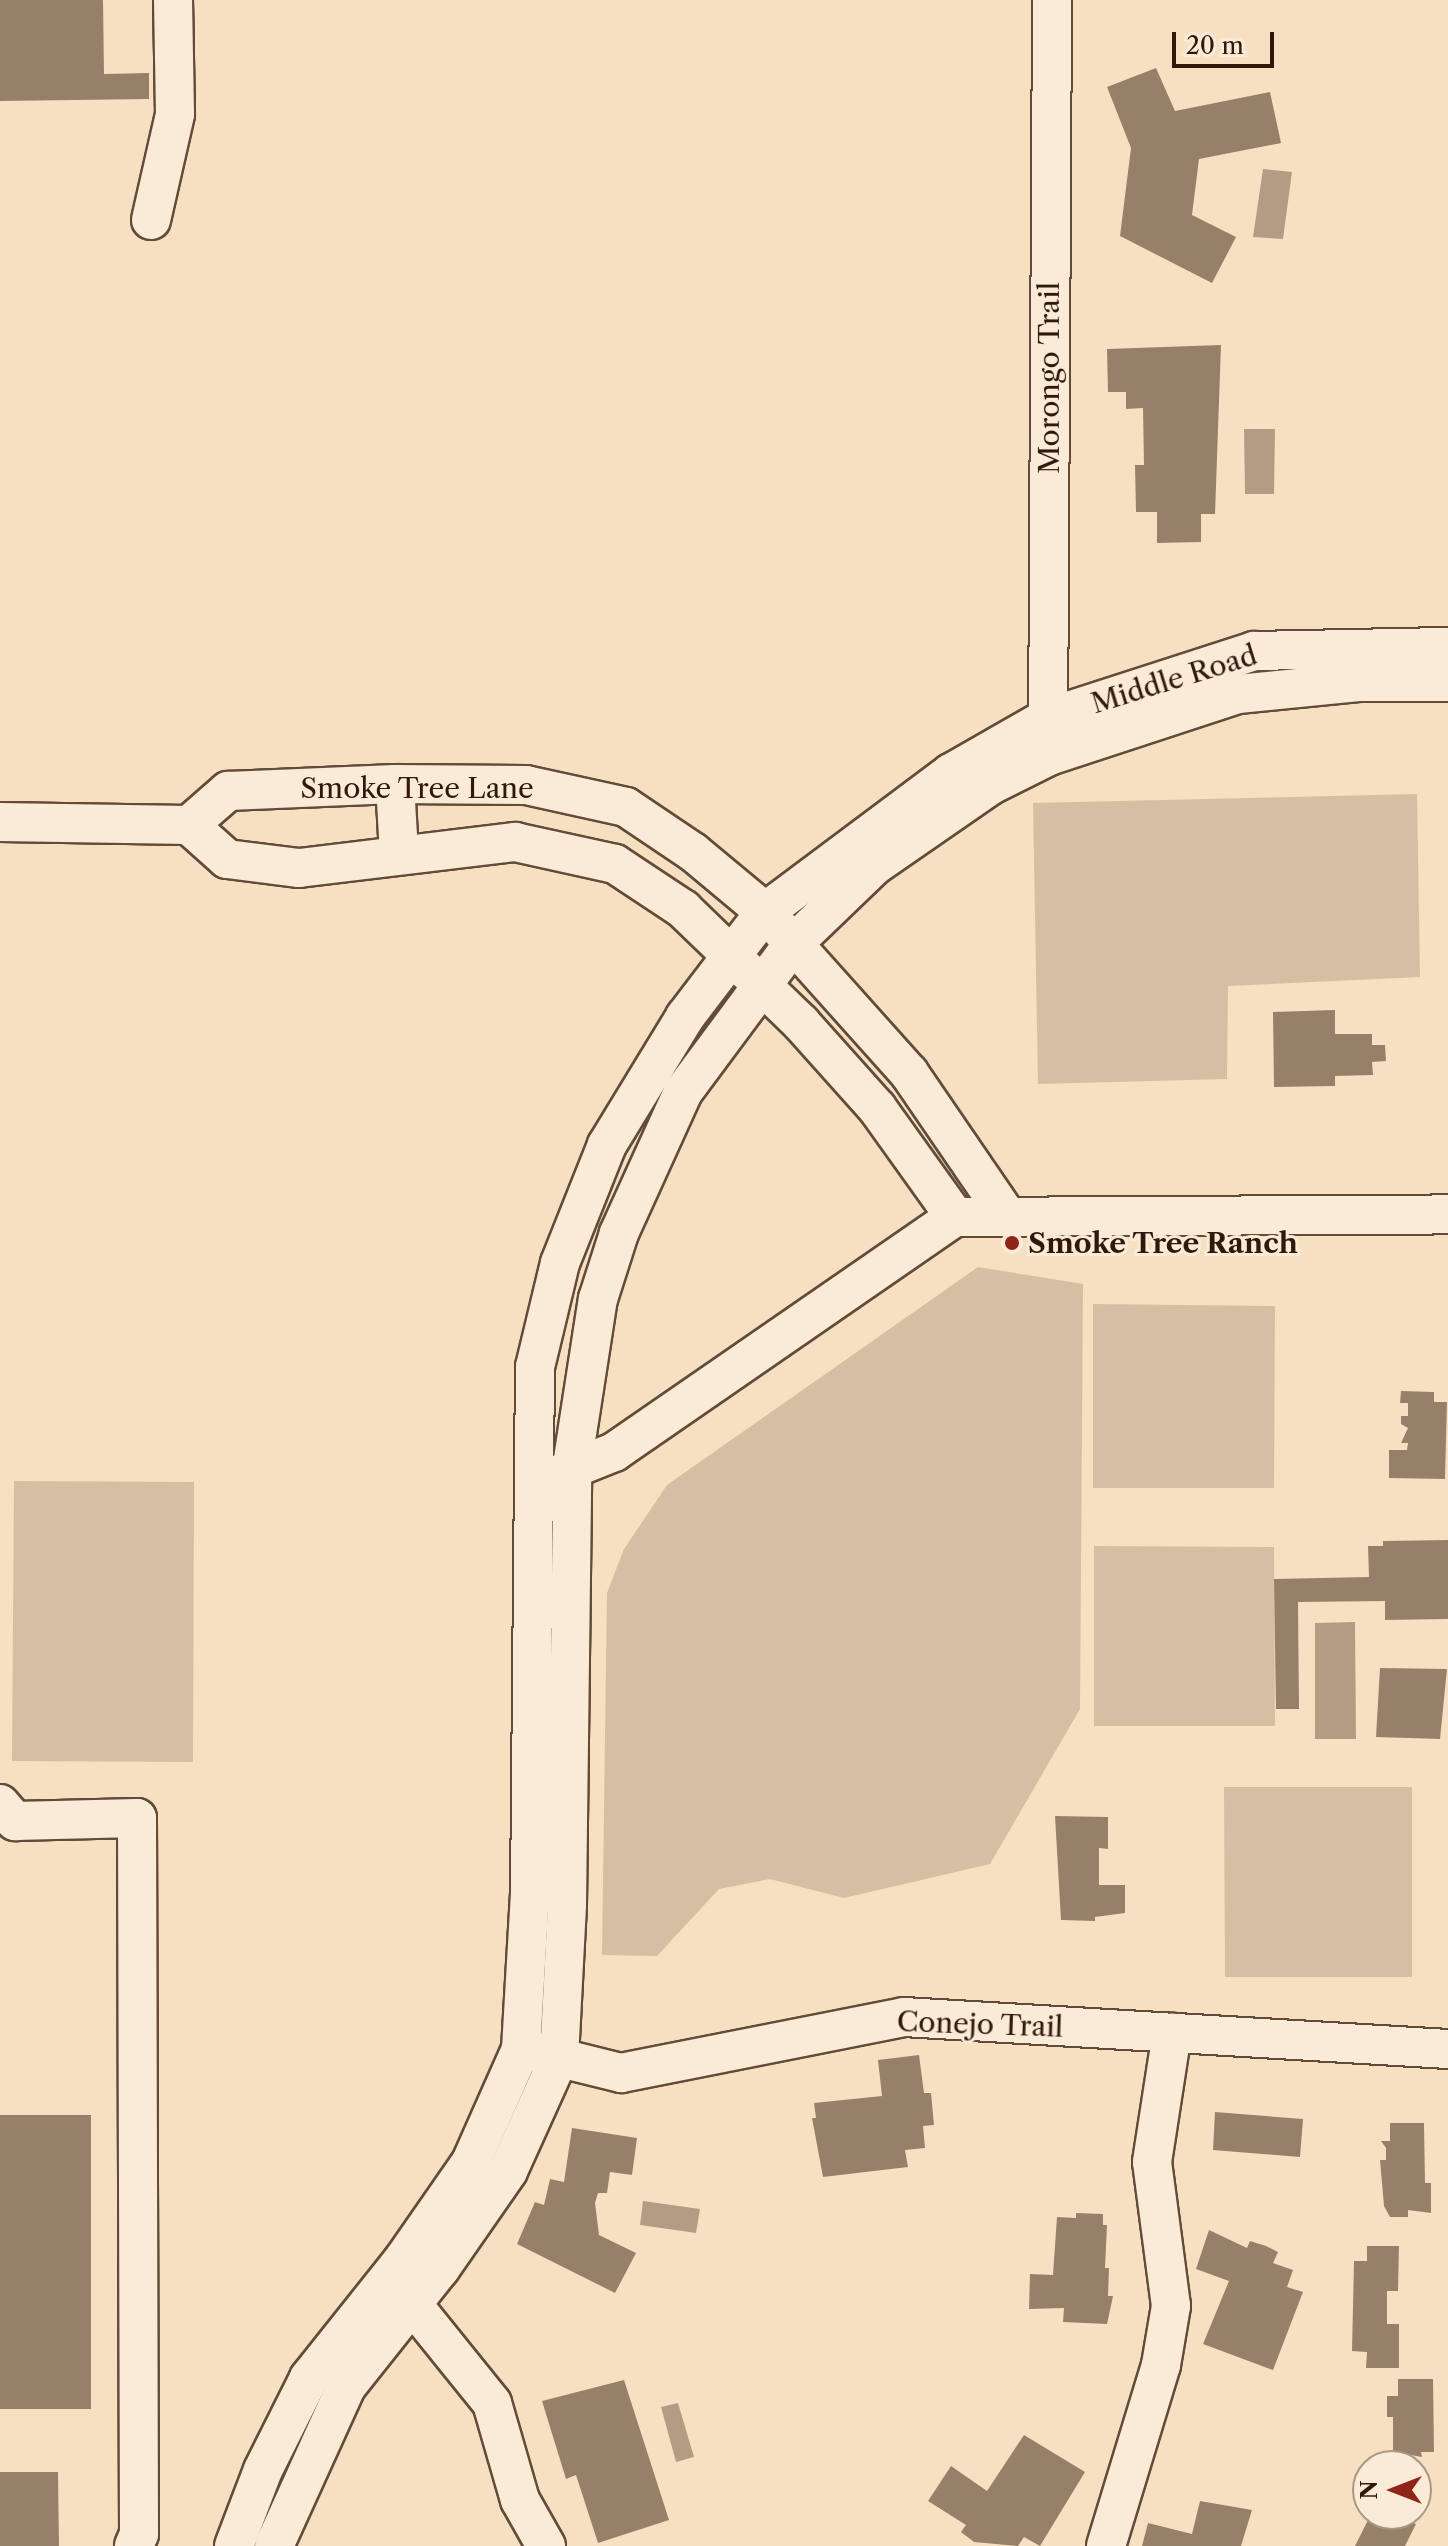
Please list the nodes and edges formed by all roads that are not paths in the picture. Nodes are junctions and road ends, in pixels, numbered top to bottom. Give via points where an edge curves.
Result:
1 (173, 0) edge
2 (1052, 0) edge
3 (151, 220) dead end
4 (1448, 647) edge
5 (1448, 682) edge
6 (1047, 718) junction
7 (1049, 756) junction
8 (395, 784) junction
9 (0, 822) edge
10 (189, 825) junction
11 (399, 854) junction
12 (765, 912) junction
13 (793, 944) junction
14 (733, 953) junction
15 (762, 982) junction
16 (1448, 1214) edge
17 (1007, 1216) junction
18 (955, 1217) junction
19 (572, 1466) junction
20 (531, 1489) junction
21 (0, 1804) edge
22 (1172, 2033) junction
23 (521, 2049) junction
24 (1448, 2049) edge
25 (559, 2058) junction
26 (401, 2289) junction
27 (134, 2546) edge
28 (234, 2546) edge
29 (274, 2546) edge
30 (546, 2546) edge
31 (1106, 2546) edge

1 - 3 street via 175,114
2 - 6 street, Morongo Trail
4 - 6 street, Middle Road via 1254,651
5 - 7 street, Middle Road via 1358,682 1238,694
6 - 7 street, Morongo Trail
6 - 12 street, Middle Road via 951,773
7 - 13 street, Middle Road via 991,785 874,866
8 - 10 street, Smoke Tree Lane via 228,791
8 - 11 street
8 - 12 street, Smoke Tree Lane via 526,785 626,807 693,852
9 - 10 street
10 - 11 street, Smoke Tree Lane via 227,859 299,868
11 - 14 street, Smoke Tree Lane via 515,842 569,849 615,864 683,909
12 - 13 street, Smoke Tree Lane
12 - 14 street, Middle Road
13 - 15 street, Middle Road
13 - 17 street, Smoke Tree Lane via 909,1073
14 - 15 street, Smoke Tree Lane
14 - 20 street, Middle Road via 685,1017 607,1145 560,1263 535,1367
15 - 18 street, Smoke Tree Lane via 877,1108
15 - 19 street, Middle Road via 683,1092 619,1233 598,1299
16 - 17 street
17 - 18 street
18 - 19 street via 614,1452
19 - 20 street
19 - 25 street, Middle Road via 567,1904
20 - 23 street, Middle Road via 530,1895
21 - 27 street via 15,1821 137,1818 139,2534
22 - 24 street, Conejo Trail
22 - 25 street, Conejo Trail via 904,2017 621,2073
22 - 31 street via 1152,2162 1171,2306 1161,2365
23 - 25 street, Conejo Trail
23 - 26 street via 471,2162
25 - 26 street via 508,2171
26 - 28 street via 309,2378 263,2470
26 - 29 street via 346,2387
26 - 30 street via 492,2403 520,2500

